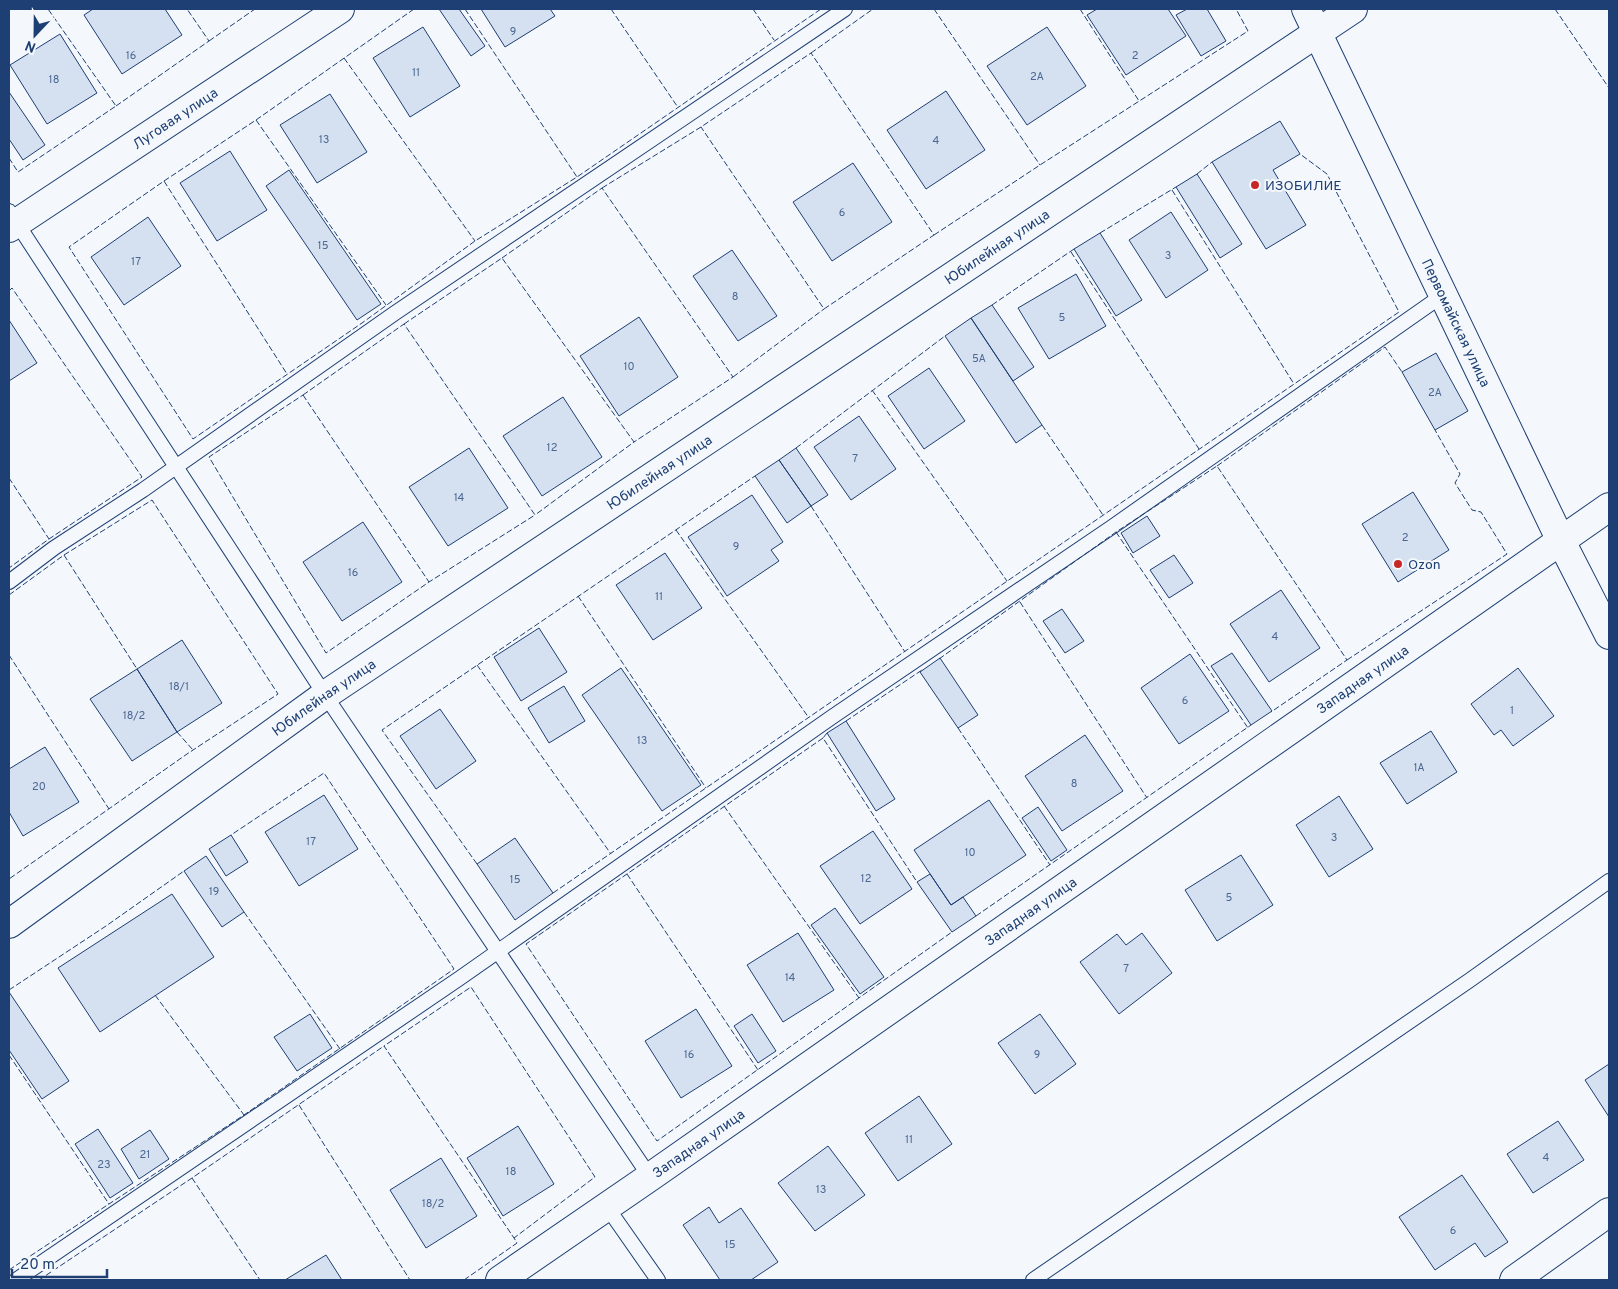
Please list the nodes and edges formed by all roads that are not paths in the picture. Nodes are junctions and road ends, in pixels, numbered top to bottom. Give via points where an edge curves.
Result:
1 (340, 9) edge
2 (845, 9) edge
3 (1306, 9) edge
4 (1353, 9) edge
5 (1319, 33) junction
6 (11, 220) edge
7 (1443, 295) junction
8 (176, 467) junction
9 (1609, 507) edge
10 (1561, 541) junction
11 (9, 582) edge
12 (1609, 635) edge
13 (325, 695) junction
14 (1609, 881) edge
15 (9, 924) edge
16 (498, 952) junction
17 (650, 1177) junction
18 (608, 1206) junction
19 (1609, 1212) edge
20 (16, 1280) edge
21 (500, 1280) edge
22 (658, 1280) edge
23 (1034, 1280) edge
24 (1514, 1280) edge

1 - 6 street, Луговая улица
2 - 8 lane via 395,313
3 - 5 street, Первомайская улица
4 - 5 street, Юбилейная улица
5 - 7 street, Первомайская улица
5 - 13 street, Юбилейная улица
6 - 8 lane
7 - 10 street, Первомайская улица
7 - 16 lane
8 - 11 lane
8 - 13 lane
9 - 10 street, Западная улица
10 - 12 street, Первомайская улица
10 - 17 street, Западная улица
13 - 15 street, Юбилейная улица
13 - 16 lane
14 - 23 lane
16 - 17 lane
16 - 20 lane
17 - 18 street, Западная улица
18 - 21 street, Западная улица
18 - 22 lane
19 - 24 street

